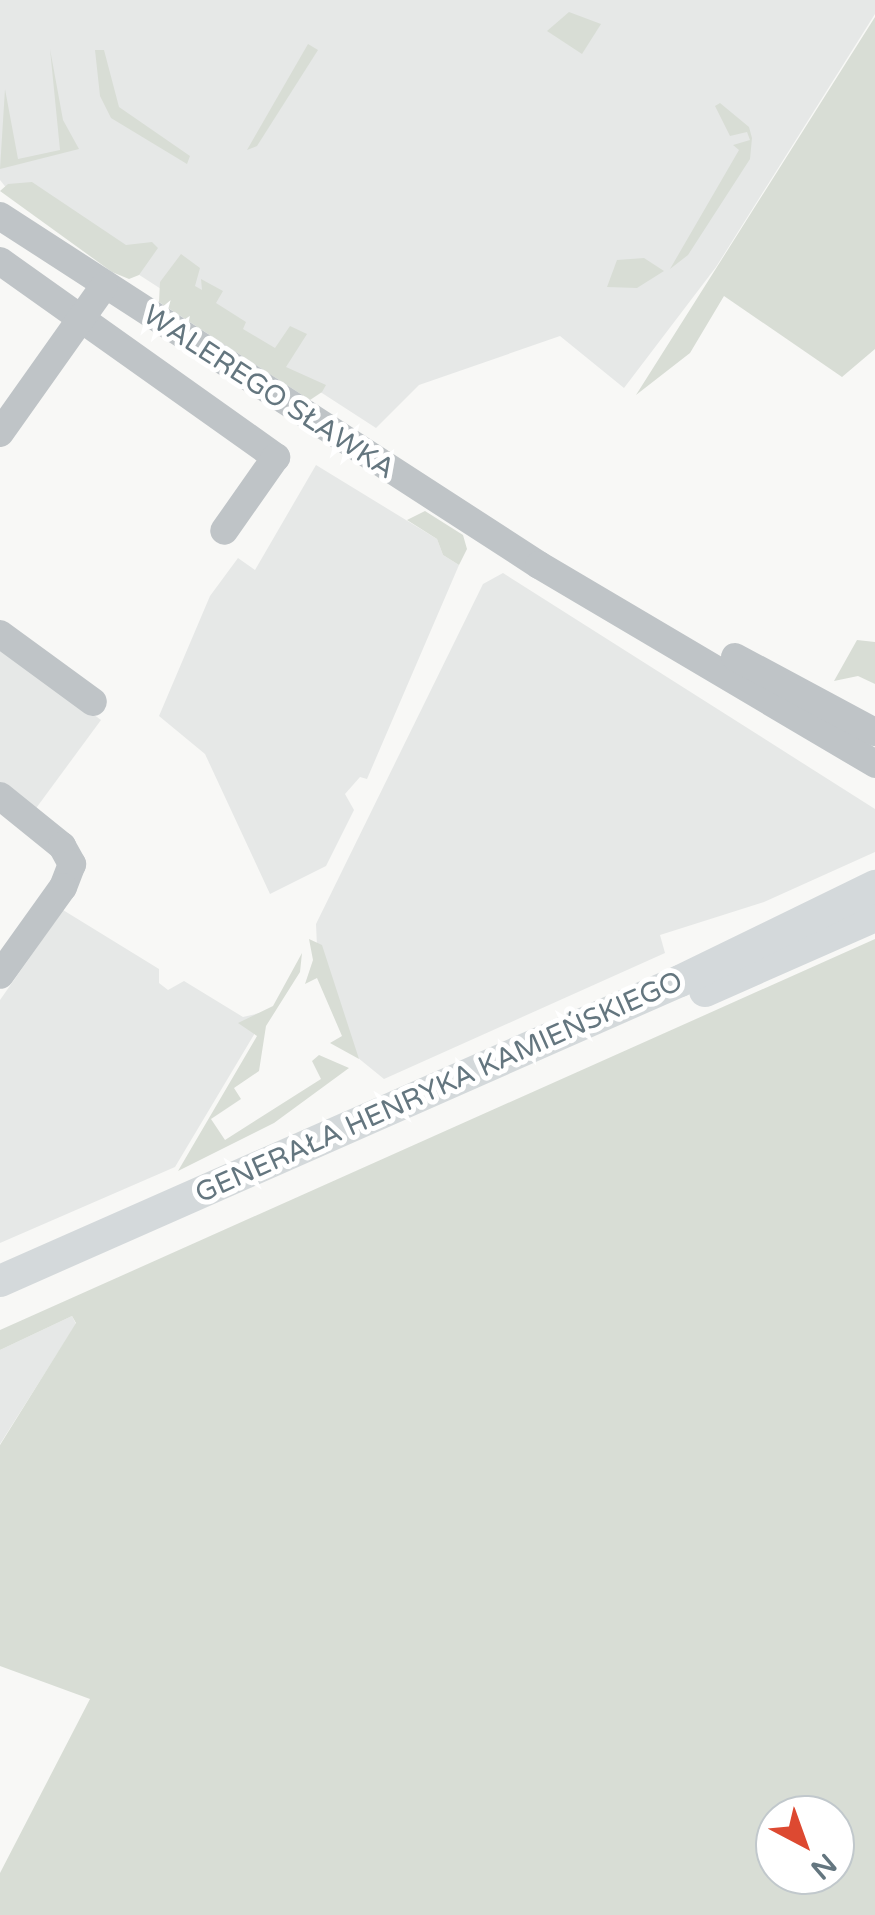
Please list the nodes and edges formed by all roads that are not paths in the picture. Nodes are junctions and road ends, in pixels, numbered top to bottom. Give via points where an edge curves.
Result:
1 (0, 216) edge
2 (0, 262) edge
3 (104, 286) junction
4 (81, 318) junction
5 (0, 433) edge
6 (224, 530) dead end
7 (539, 565) junction
8 (0, 634) edge
9 (93, 702) dead end
10 (875, 732) edge
11 (875, 764) edge
12 (0, 796) edge
13 (875, 886) edge
14 (875, 916) edge
15 (0, 975) edge
16 (0, 1281) edge
17 (0, 1304) edge

1 - 3 street, WALEREGO SŁAWKA
2 - 4 street
3 - 4 street
3 - 7 street, WALEREGO SŁAWKA
4 - 5 street
4 - 6 street via 276,456
7 - 10 street, WALEREGO SŁAWKA via 649,612
7 - 11 street, WALEREGO SŁAWKA
8 - 9 street
12 - 15 street via 62,846 72,864 64,887
13 - 16 main road, GENERAŁA HENRYKA KAMIEŃSKIEGO via 680,981
14 - 17 main road, GENERAŁA HENRYKA KAMIEŃSKIEGO

